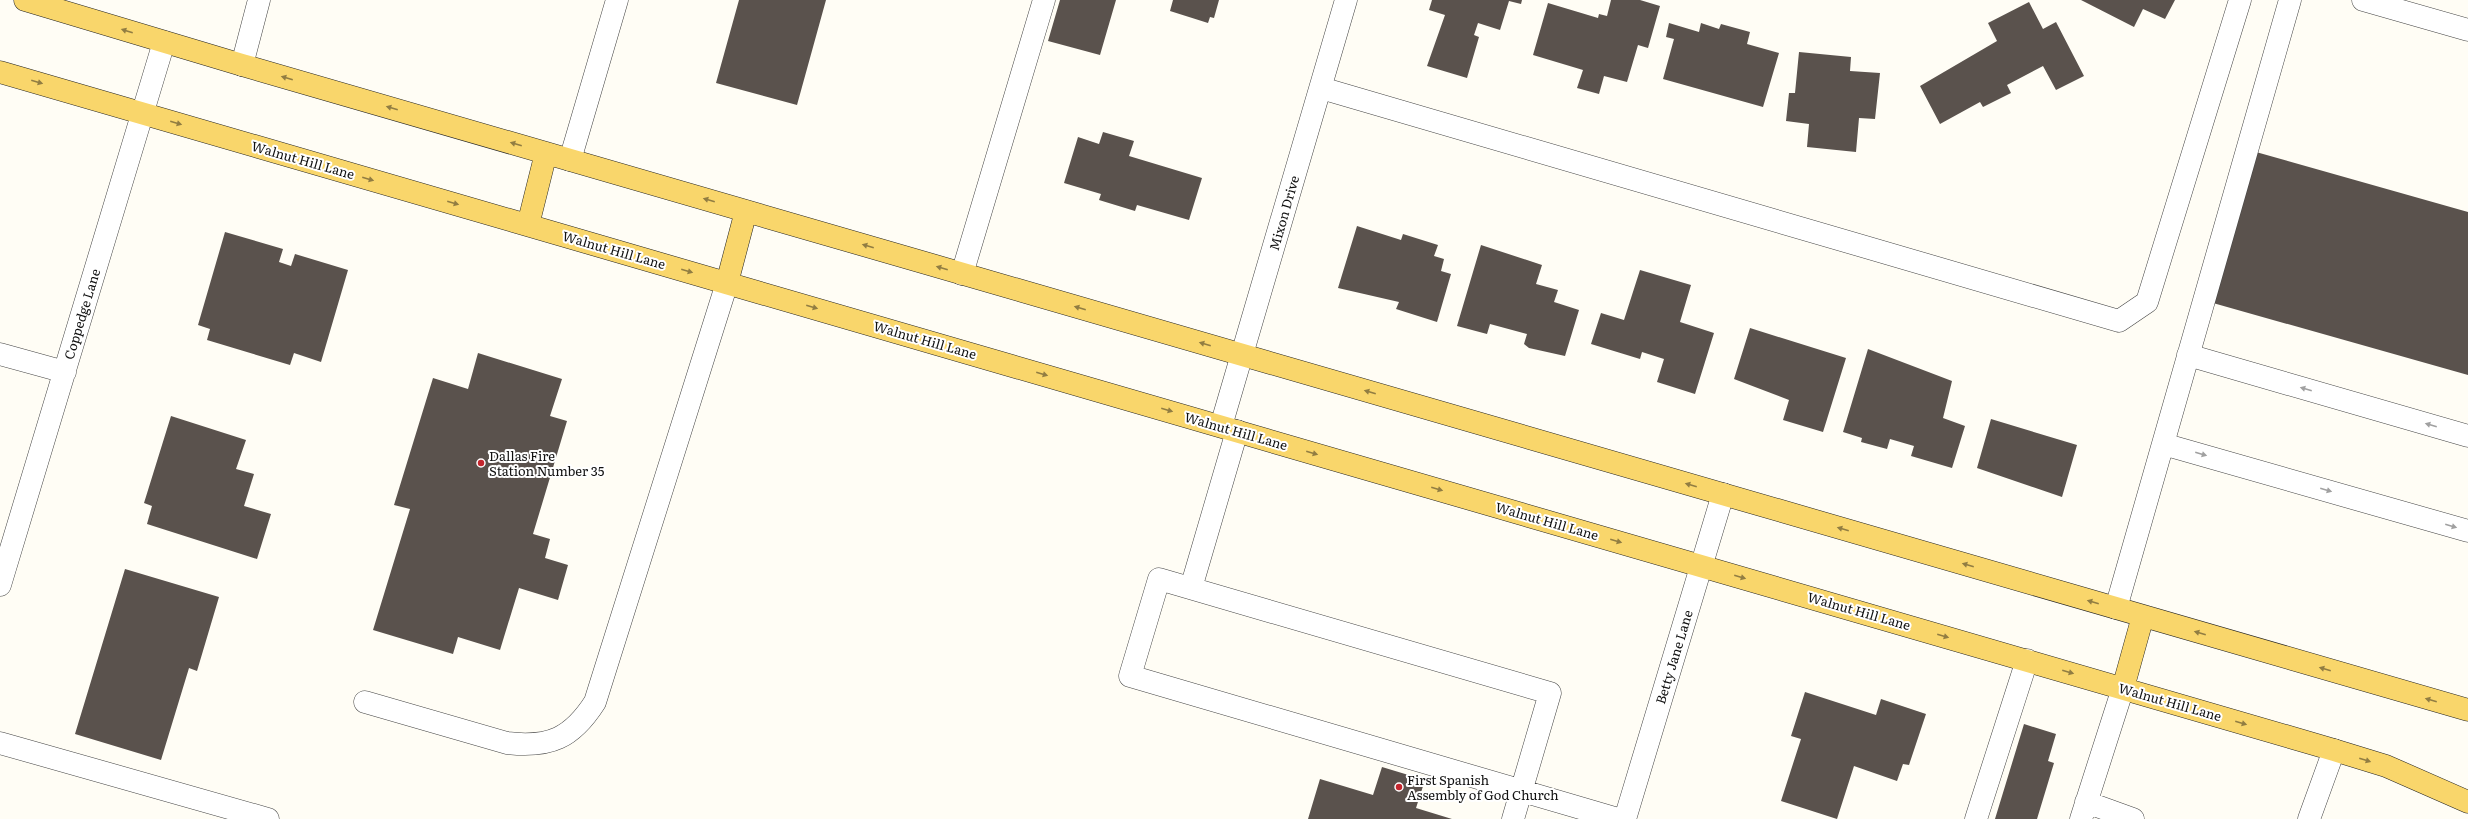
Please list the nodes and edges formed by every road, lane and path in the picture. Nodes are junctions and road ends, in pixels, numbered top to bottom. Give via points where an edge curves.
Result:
1 (26, 0) edge
2 (260, 0) edge
3 (617, 0) edge
4 (1044, 0) edge
5 (1346, 0) edge
6 (2240, 0) edge
7 (2290, 0) edge
8 (2363, 0) edge
9 (2468, 30) edge
10 (164, 42) junction
11 (242, 65) junction
12 (0, 72) edge
13 (1321, 88) junction
14 (143, 113) junction
15 (546, 153) junction
16 (570, 160) junction
17 (746, 211) junction
18 (528, 225) junction
19 (962, 274) junction
20 (727, 283) junction
21 (0, 354) edge
22 (1242, 355) junction
23 (2188, 355) junction
24 (65, 372) junction
25 (1229, 429) junction
26 (2468, 436) edge
27 (2164, 444) junction
28 (1723, 494) junction
29 (2468, 531) edge
30 (1702, 566) junction
31 (0, 585) edge
32 (1191, 588) junction
33 (2116, 608) junction
34 (2143, 616) junction
35 (2027, 660) junction
36 (2123, 688) junction
37 (366, 702) dead end
38 (2468, 710) edge
39 (0, 743) edge
40 (2334, 750) junction
41 (1522, 791) junction
42 (2468, 802) edge
43 (2084, 811) edge
44 (268, 819) edge
45 (1513, 819) edge
46 (1618, 819) edge
47 (1625, 819) edge
48 (1976, 819) edge
49 (2133, 819) edge
50 (2309, 819) edge

10 -> 1 main road
2 - 11 street
3 - 16 street
4 - 19 street
5 - 13 street, Mixon Drive
6 - 13 street via 2147,302 2118,321
7 - 23 street
8 - 9 street
10 - 11 main road
10 - 14 street, Coppedge Lane
15 -> 11 main road
12 -> 14 main road, Walnut Hill Lane
13 - 22 street, Mixon Drive
14 -> 18 main road, Walnut Hill Lane
14 - 24 street, Coppedge Lane
15 - 16 main road
15 - 18 main road
17 -> 16 main road
19 -> 17 main road
17 - 20 main road
18 -> 20 main road, Walnut Hill Lane
22 -> 19 main road
20 -> 25 main road, Walnut Hill Lane
20 - 37 street via 595,702 584,720 568,734 549,742 528,746 507,743
21 - 24 street
22 - 25 street, Mixon Drive
28 -> 22 main road
26 -> 23 street
23 - 27 street
24 - 31 street, Coppedge Lane
25 -> 30 main road, Walnut Hill Lane
25 - 32 street, Mixon Drive
27 -> 29 street
27 - 33 street
28 - 30 street, Betty Jane Lane
33 -> 28 main road
30 -> 35 main road, Walnut Hill Lane
30 - 47 street, Betty Jane Lane
32 - 41 street via 1550,694
32 - 41 street via 1159,579 1130,676
33 - 34 main road
34 - 36 main road
38 -> 34 main road
35 -> 36 main road, Walnut Hill Lane
35 - 48 street
36 -> 40 main road, Walnut Hill Lane
36 - 43 street
39 - 44 street
40 -> 42 main road, Walnut Hill Lane via 2386,766
40 - 50 street
41 - 45 street
41 - 46 street
43 - 49 street

